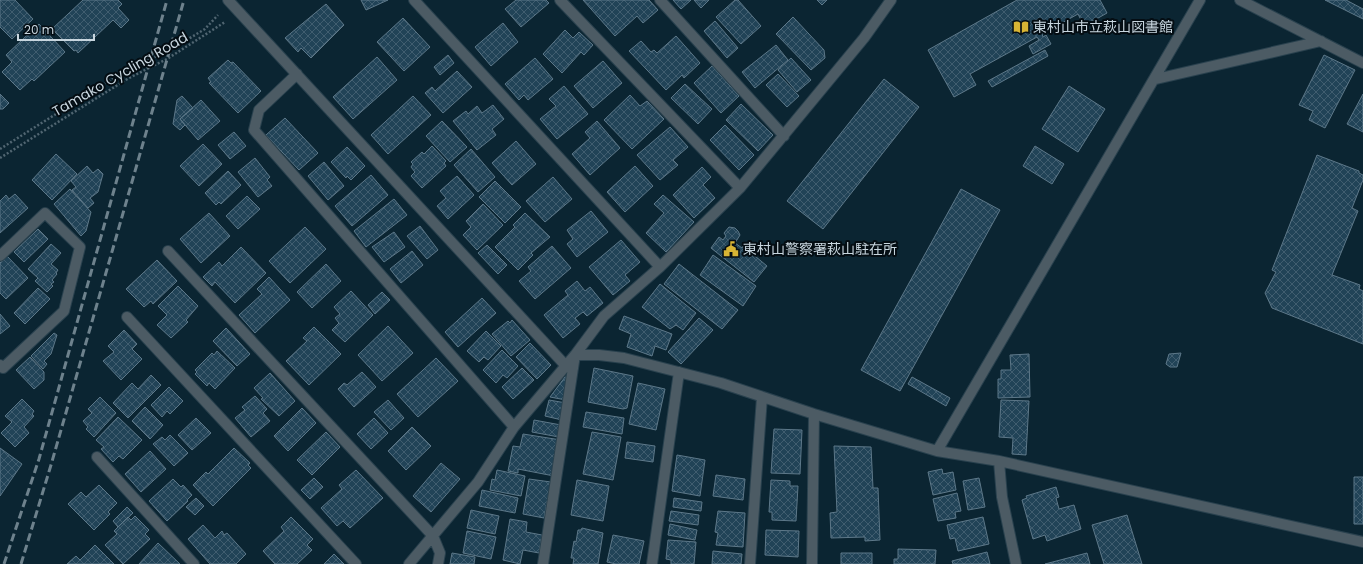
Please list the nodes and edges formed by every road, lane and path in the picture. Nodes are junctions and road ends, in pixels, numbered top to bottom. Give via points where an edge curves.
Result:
1 (414, 0) edge
2 (560, 0) edge
3 (660, 0) edge
4 (891, 0) edge
5 (1200, 0) edge
6 (1240, 0) edge
7 (232, 4) edge
8 (1321, 41) junction
9 (1363, 63) edge
10 (297, 74) junction
11 (1156, 79) junction
12 (784, 136) junction
13 (0, 149) edge
14 (0, 158) edge
15 (740, 188) junction
16 (168, 251) dead end
17 (0, 256) edge
18 (660, 267) junction
19 (127, 317) dead end
20 (575, 355) junction
21 (0, 365) edge
22 (566, 366) junction
23 (679, 372) junction
24 (762, 397) junction
25 (814, 414) junction
26 (514, 427) junction
27 (937, 451) junction
28 (97, 457) dead end
29 (999, 461) junction
30 (433, 536) junction
31 (1363, 542) edge
32 (194, 564) edge
33 (356, 564) edge
34 (409, 564) edge
35 (438, 564) edge
36 (543, 564) edge
37 (652, 564) edge
38 (750, 564) edge
39 (812, 564) edge
40 (1016, 564) edge

1 - 18 street
2 - 15 street
3 - 12 street
4 - 12 street via 864,38
5 - 11 street
6 - 8 street
7 - 10 street
7 - 13 path via 205,29 162,54 128,69
7 - 14 path, Tamako Cycling Road via 221,25 203,37 129,78
8 - 9 street
8 - 11 street
10 - 22 street
10 - 26 street via 259,110 254,130
11 - 27 street
12 - 15 street
15 - 18 street
16 - 30 street
17 - 21 street via 45,213 80,247 64,311 4,368
18 - 20 street via 604,316
19 - 33 street
20 - 22 street
20 - 23 street via 624,358
20 - 36 street
22 - 26 street
23 - 24 street
23 - 37 street
24 - 25 street
24 - 38 street
25 - 27 street
25 - 39 street
26 - 30 street via 478,482
27 - 29 street
28 - 32 street
29 - 31 street
29 - 40 street via 1002,497
30 - 34 street
30 - 35 street via 440,553

